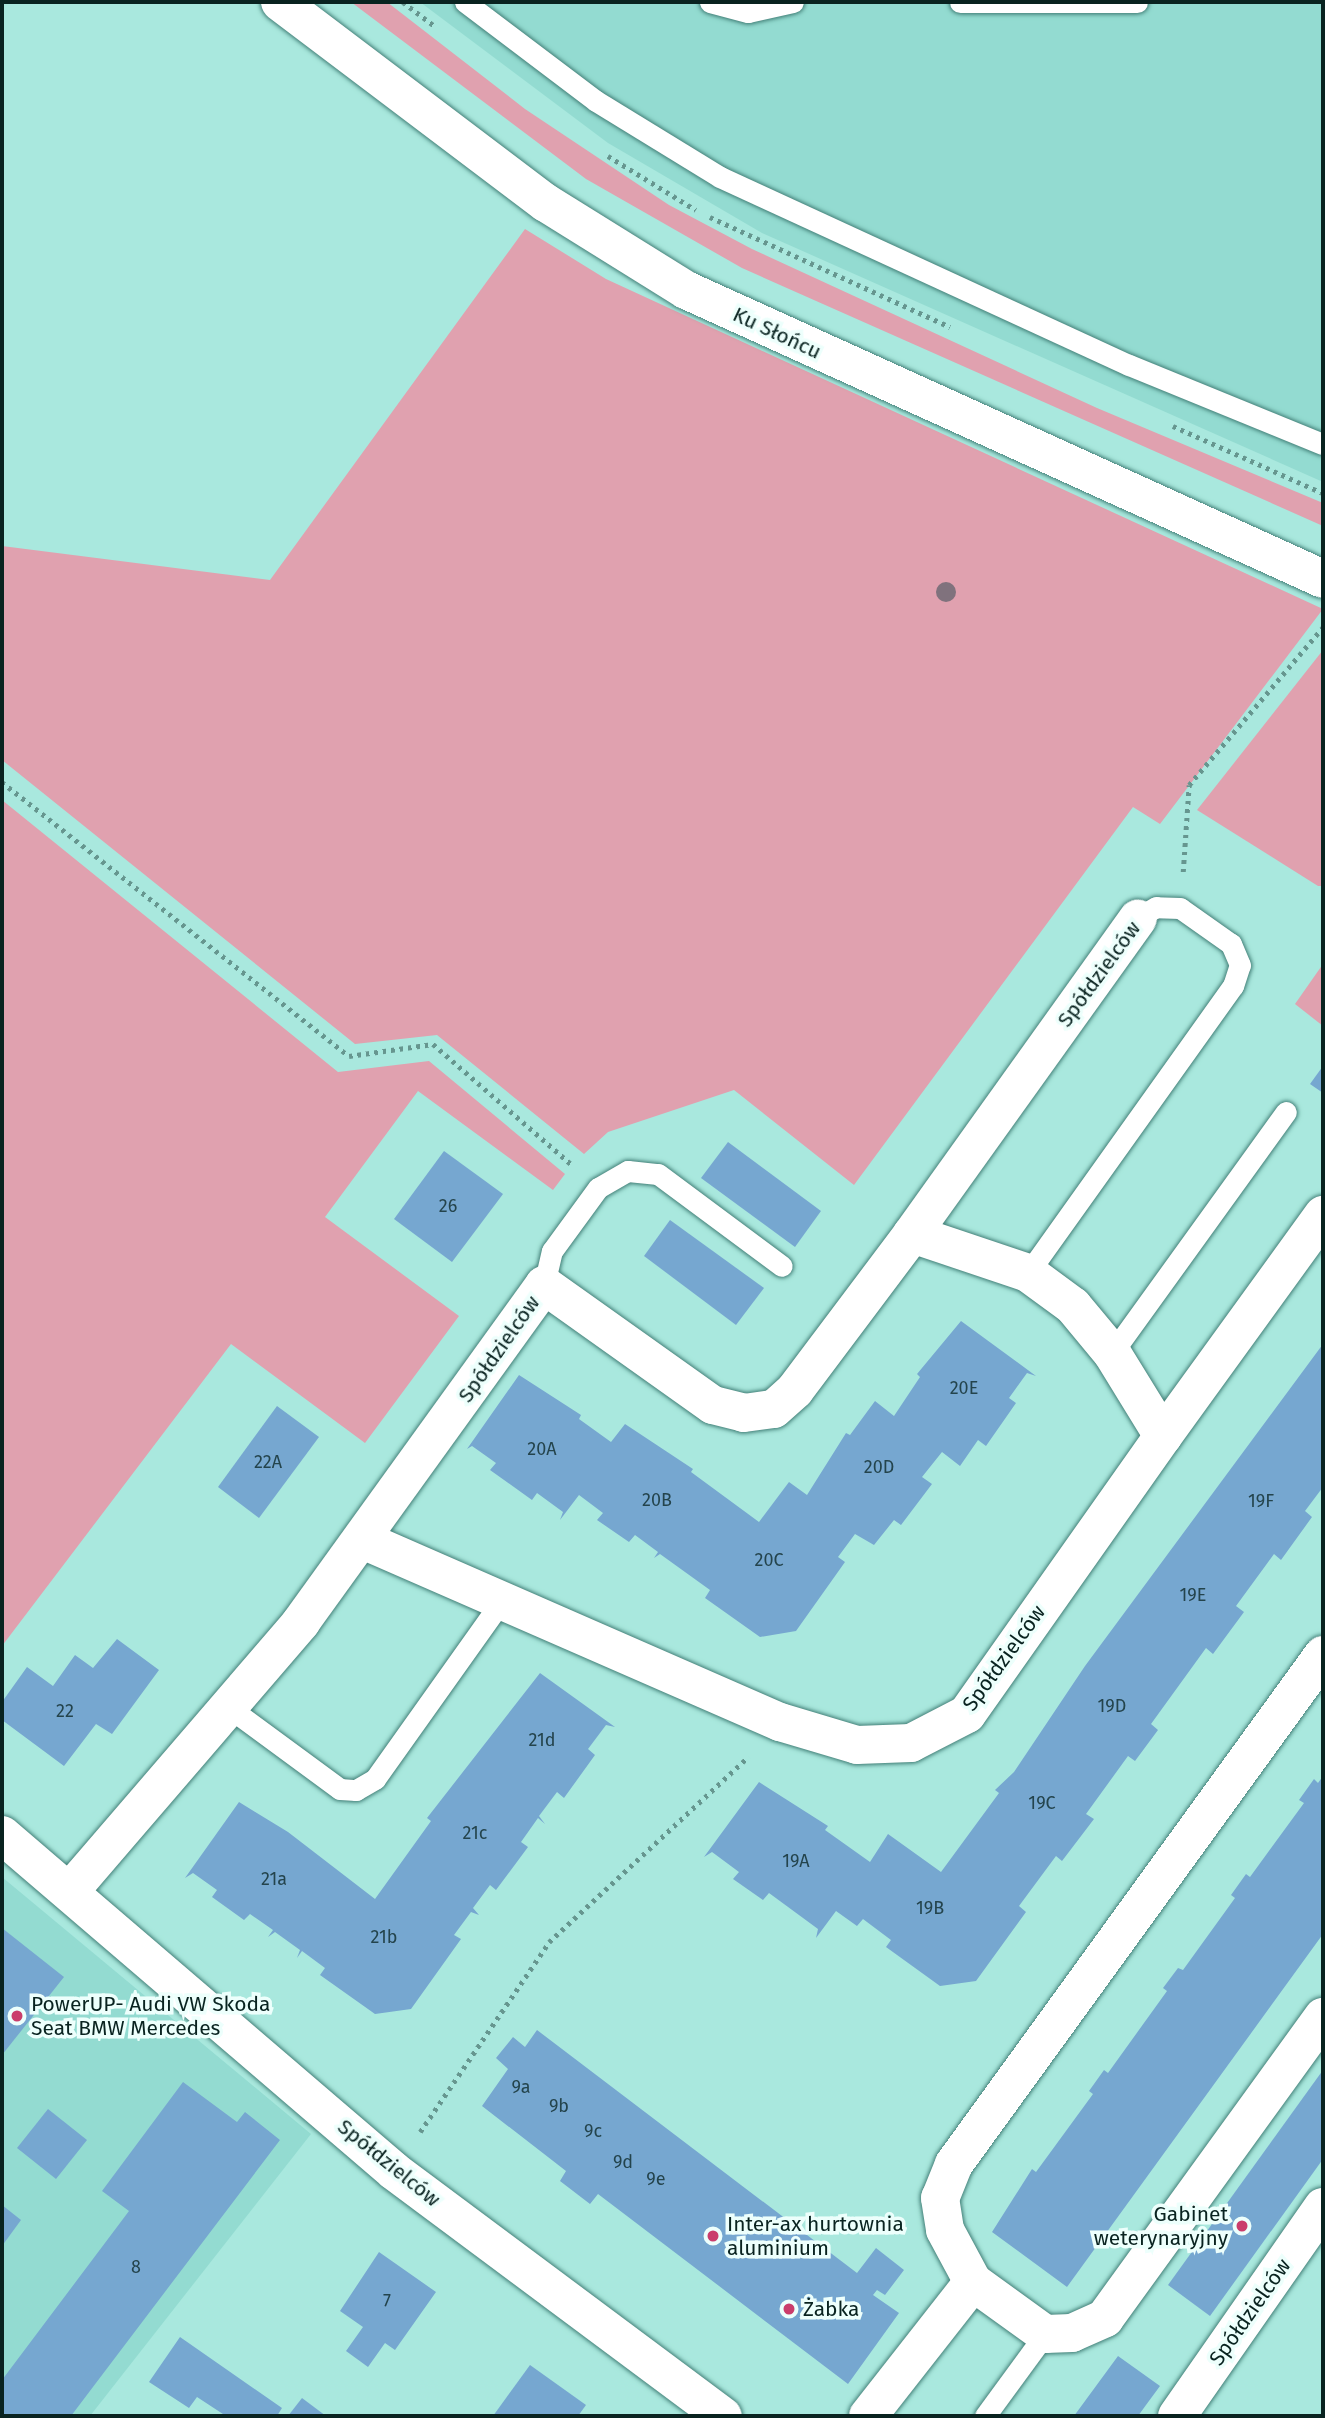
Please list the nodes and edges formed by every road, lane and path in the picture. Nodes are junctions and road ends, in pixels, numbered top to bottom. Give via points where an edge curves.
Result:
1 (280, 2) edge
2 (466, 2) edge
3 (710, 2) edge
4 (793, 2) edge
5 (960, 2) edge
6 (1138, 2) edge
7 (1323, 444) edge
8 (1323, 579) edge
9 (1323, 627) edge
10 (2, 782) edge
11 (1180, 908) junction
12 (1138, 918) joint
13 (1286, 1112) dead end
14 (598, 1188) junction
15 (1323, 1215) edge
16 (912, 1234) junction
17 (782, 1266) dead end
18 (1028, 1273) junction
19 (544, 1284) junction
20 (1112, 1353) junction
21 (1163, 1436) junction
22 (363, 1540) junction
23 (502, 1600) junction
24 (1323, 1655) edge
25 (231, 1709) junction
26 (780, 1723) junction
27 (2, 1835) edge
28 (70, 1891) junction
29 (1323, 2017) edge
30 (394, 2171) junction
31 (1323, 2207) edge
32 (973, 2282) junction
33 (1045, 2334) junction
34 (723, 2416) edge
35 (868, 2416) edge
36 (985, 2416) edge
37 (1177, 2416) edge

1 - 8 street, Ku Słońcu via 546,203 686,290
2 - 7 lane via 596,101 720,177 1129,365
3 - 4 lane via 748,12
5 - 6 lane
9 - 11 path via 1189,785
10 - 14 path via 349,1056 433,1044
11 - 12 lane, Spółdzielców via 1156,907
11 - 18 lane via 1231,944 1240,965 1233,986
12 - 16 street, Spółdzielców
13 - 20 lane
14 - 17 lane via 628,1171 658,1174
14 - 19 lane via 552,1251
15 - 21 street, Spółdzielców
16 - 18 street
16 - 19 street, Spółdzielców via 795,1390 774,1409 744,1413 713,1405
18 - 20 street via 1073,1306
19 - 22 street, Spółdzielców
20 - 21 street
21 - 26 street, Spółdzielców via 967,1714 911,1742 857,1745
22 - 23 street, Spółdzielców
22 - 25 street, Spółdzielców
23 - 25 lane via 375,1779 356,1790 340,1789
23 - 26 street, Spółdzielców
24 - 32 street via 954,2164 940,2197 943,2219
25 - 28 street, Spółdzielców
26 - 30 path via 710,1798 549,1942
27 - 28 street, Spółdzielców
28 - 30 street, Spółdzielców
29 - 33 street via 1105,2318 1072,2333
30 - 34 street, Spółdzielców
31 - 37 street, Spółdzielców
32 - 33 street
32 - 35 street
33 - 36 lane

